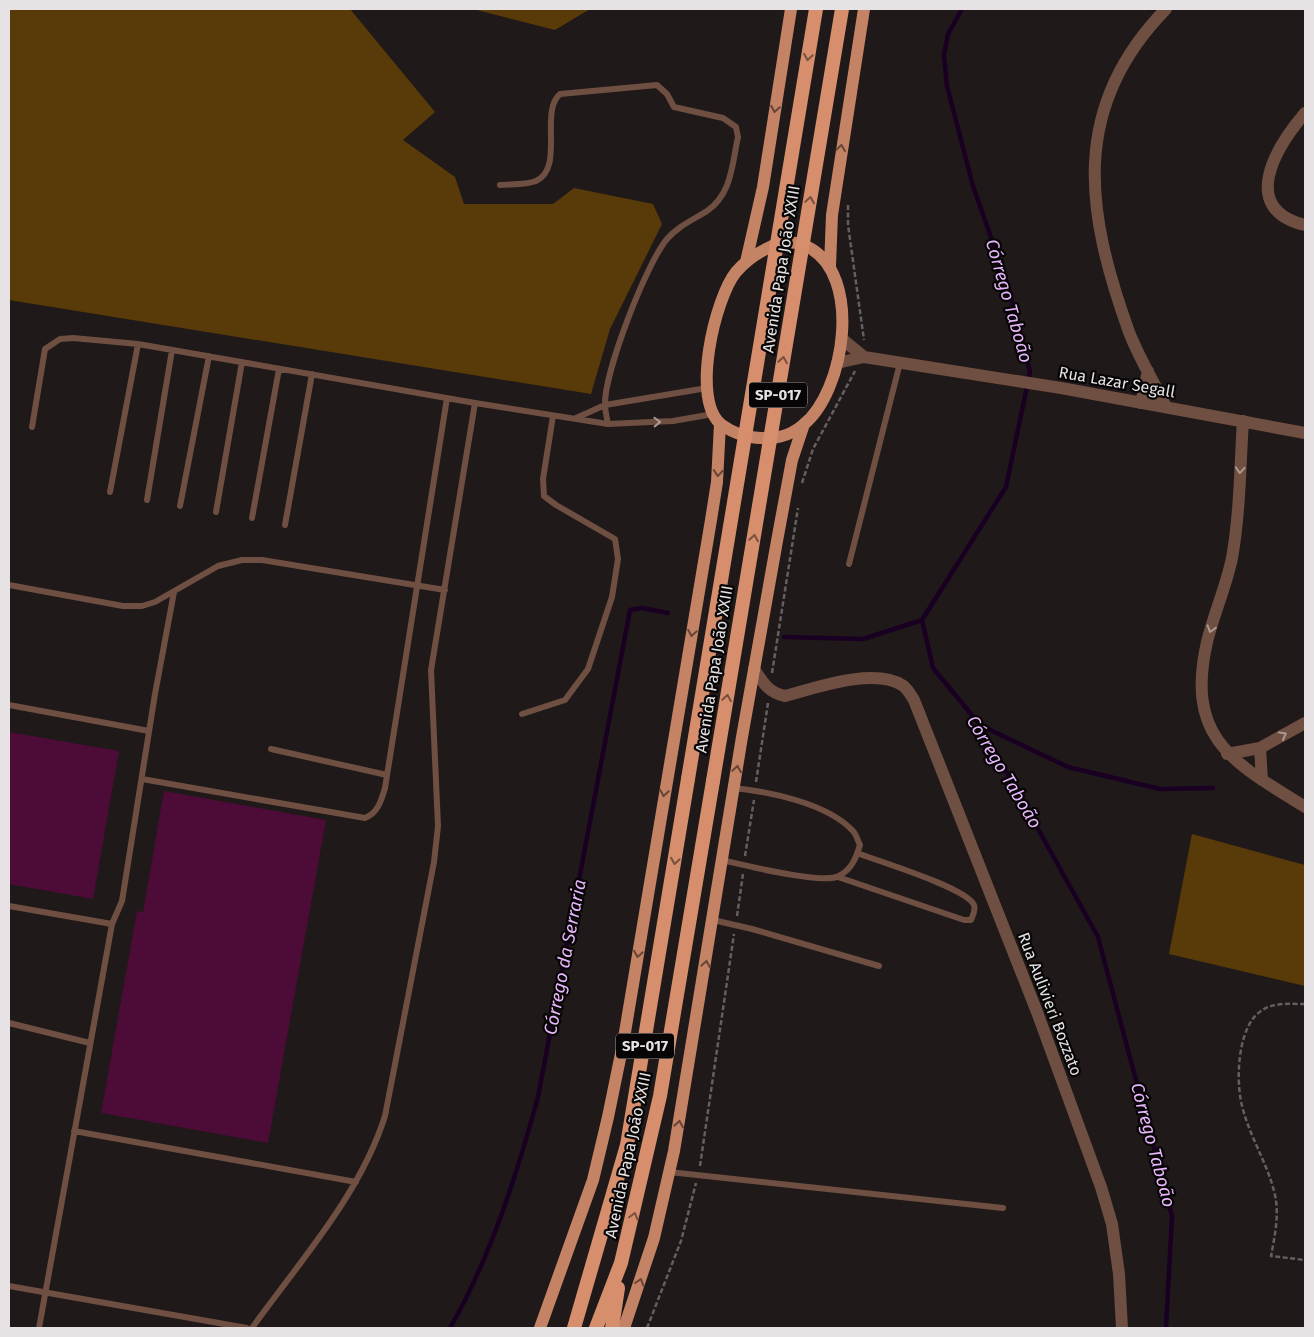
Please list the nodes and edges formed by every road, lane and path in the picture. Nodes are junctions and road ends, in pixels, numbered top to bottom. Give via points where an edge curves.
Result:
1 (792, 9) edge
2 (816, 9) edge
3 (842, 9) edge
4 (864, 9) edge
5 (1166, 9) edge
6 (1305, 113) edge
7 (500, 185) dead end
8 (848, 199) dead end
9 (1305, 226) edge
10 (746, 262) junction
11 (830, 266) junction
12 (842, 339) junction
13 (138, 344) junction
14 (172, 350) junction
15 (209, 356) junction
16 (864, 357) junction
17 (242, 362) junction
18 (900, 362) junction
19 (837, 364) junction
20 (279, 369) junction
21 (1148, 371) junction
22 (312, 374) junction
23 (707, 388) junction
24 (447, 398) junction
25 (475, 403) junction
26 (1142, 403) junction
27 (605, 405) junction
28 (1166, 407) junction
29 (553, 416) junction
30 (575, 418) junction
31 (716, 419) junction
32 (1243, 421) junction
33 (608, 424) junction
34 (804, 424) junction
35 (32, 427) dead end
36 (1305, 433) edge
37 (802, 485) dead end
38 (110, 492) dead end
39 (147, 500) dead end
40 (799, 501) dead end
41 (180, 506) dead end
42 (216, 512) dead end
43 (252, 518) dead end
44 (284, 525) dead end
45 (849, 564) dead end
46 (9, 585) edge
47 (416, 585) junction
48 (444, 590) junction
49 (174, 592) junction
50 (754, 669) junction
51 (770, 691) junction
52 (9, 706) edge
53 (522, 714) dead end
54 (1305, 723) edge
55 (149, 731) junction
56 (1260, 748) junction
57 (271, 749) dead end
58 (1227, 754) junction
59 (387, 775) junction
60 (142, 779) junction
61 (1262, 780) junction
62 (734, 788) junction
63 (755, 790) junction
64 (1305, 807) edge
65 (857, 853) junction
66 (722, 860) junction
67 (744, 865) junction
68 (838, 877) junction
69 (9, 906) edge
70 (713, 920) junction
71 (112, 924) junction
72 (736, 925) junction
73 (879, 966) dead end
74 (1305, 1004) edge
75 (9, 1023) edge
76 (90, 1043) junction
77 (74, 1132) junction
78 (669, 1172) junction
79 (698, 1176) junction
80 (356, 1182) junction
81 (1002, 1208) dead end
82 (1305, 1260) edge
83 (621, 1263) junction
84 (9, 1286) edge
85 (46, 1293) junction
86 (39, 1328) edge
87 (247, 1328) edge
88 (252, 1328) edge
89 (540, 1328) edge
90 (573, 1328) edge
91 (596, 1328) edge
92 (612, 1328) edge
93 (624, 1328) edge
94 (647, 1328) edge
95 (1122, 1328) edge

1 -> 10 main road, Avenida Papa João XXIII via 763,187
2 -> 90 highway, Avenida Papa João XXIII / SP-017, bridge via 627,1145
83 -> 3 highway, Avenida Papa João XXIII / SP-017, bridge via 660,1096
11 -> 4 main road via 833,206
5 - 21 street via 1128,56 1113,85 1100,116 1093,171 1098,225 1108,264 1130,334
6 - 9 street via 1277,150 1267,193 1272,206 1283,217
7 - 27 lane via 535,181 542,176 551,152 553,103 560,94 657,85 674,107 722,118 736,127 738,137 724,195 708,210 680,227 666,240 656,257 609,374
8 - 16 path via 848,225 864,332
10 - 11 main road via 764,249 783,242 808,247
10 - 23 main road via 727,288 718,309
11 - 12 main road via 842,308
12 - 16 street
12 - 19 main road
13 - 14 lane
13 - 35 lane via 73,338 52,342 45,349
13 - 38 lane
14 - 15 lane
14 - 39 lane
15 - 17 lane
15 - 41 lane
16 - 18 street, Rua Lazar Segall
16 - 19 street, Rua Lazar Segall
16 - 37 path via 813,449
17 - 20 lane
17 - 42 lane
18 - 26 street, Rua Lazar Segall
18 - 45 lane
19 - 34 main road via 824,396
20 - 22 lane
20 - 43 lane
21 - 26 street
21 - 28 street
22 - 24 lane
22 - 44 lane
23 - 27 lane
23 - 31 main road
24 - 25 lane
24 - 47 lane
25 - 29 lane
25 - 48 lane
26 - 28 street, Rua Lazar Segall
27 - 30 lane
27 - 33 lane
28 - 32 street, Rua Lazar Segall
29 - 30 lane
29 - 53 lane via 543,480 544,496 615,539 618,559 612,597 588,669 565,700
30 - 33 lane
33 -> 31 lane
31 - 34 main road via 732,431 753,438 774,439 790,434
31 -> 89 main road, Avenida Papa João XXIII via 717,482 712,520 618,1068 593,1180
32 - 36 street, Rua Lazar Segall
32 -> 58 street via 1232,557 1207,642 1202,686 1209,726
34 - 50 main road via 792,460
40 - 51 path
46 - 49 lane via 123,606 142,606
47 - 48 lane
47 - 49 lane via 285,563 242,560 218,566
47 - 59 lane
48 - 80 lane via 431,670 438,826 434,862 386,1116 376,1146
49 - 55 lane
50 - 51 street
62 -> 50 main road
51 - 63 path
51 - 95 street, Rua Aulivieri Bozzato via 785,696 846,681 884,679 903,685 914,700 1037,1012 1101,1187 1112,1224
52 - 55 lane
56 -> 54 street
55 - 60 lane
56 - 58 street
56 - 61 street
57 - 59 lane
58 - 61 street
59 - 60 lane via 377,810 365,818
60 - 71 lane via 122,901
61 - 64 street
62 - 63 lane
62 - 66 main road
63 - 65 lane via 770,792 832,815 854,832 860,845
63 - 67 path
65 - 68 lane via 854,863
65 - 68 lane via 957,890 974,904 971,920
66 - 67 lane
66 - 70 main road
67 - 68 lane via 821,879
67 - 72 path
69 - 71 lane
70 - 72 lane
78 -> 70 main road
71 - 76 lane
72 - 73 lane
72 - 79 path via 704,1154
74 - 82 path via 1279,1004 1256,1015 1248,1026 1239,1060 1241,1101 1275,1192 1272,1256
75 - 76 lane
76 - 77 lane
77 - 80 lane
77 - 85 lane
78 - 79 lane
93 -> 78 main road via 654,1238
79 - 81 lane
79 - 94 path via 681,1241
80 - 88 lane
83 - 91 highway, Avenida Papa João XXIII / SP-017
83 - 92 highway
84 - 85 lane
85 - 86 lane
85 - 87 lane

